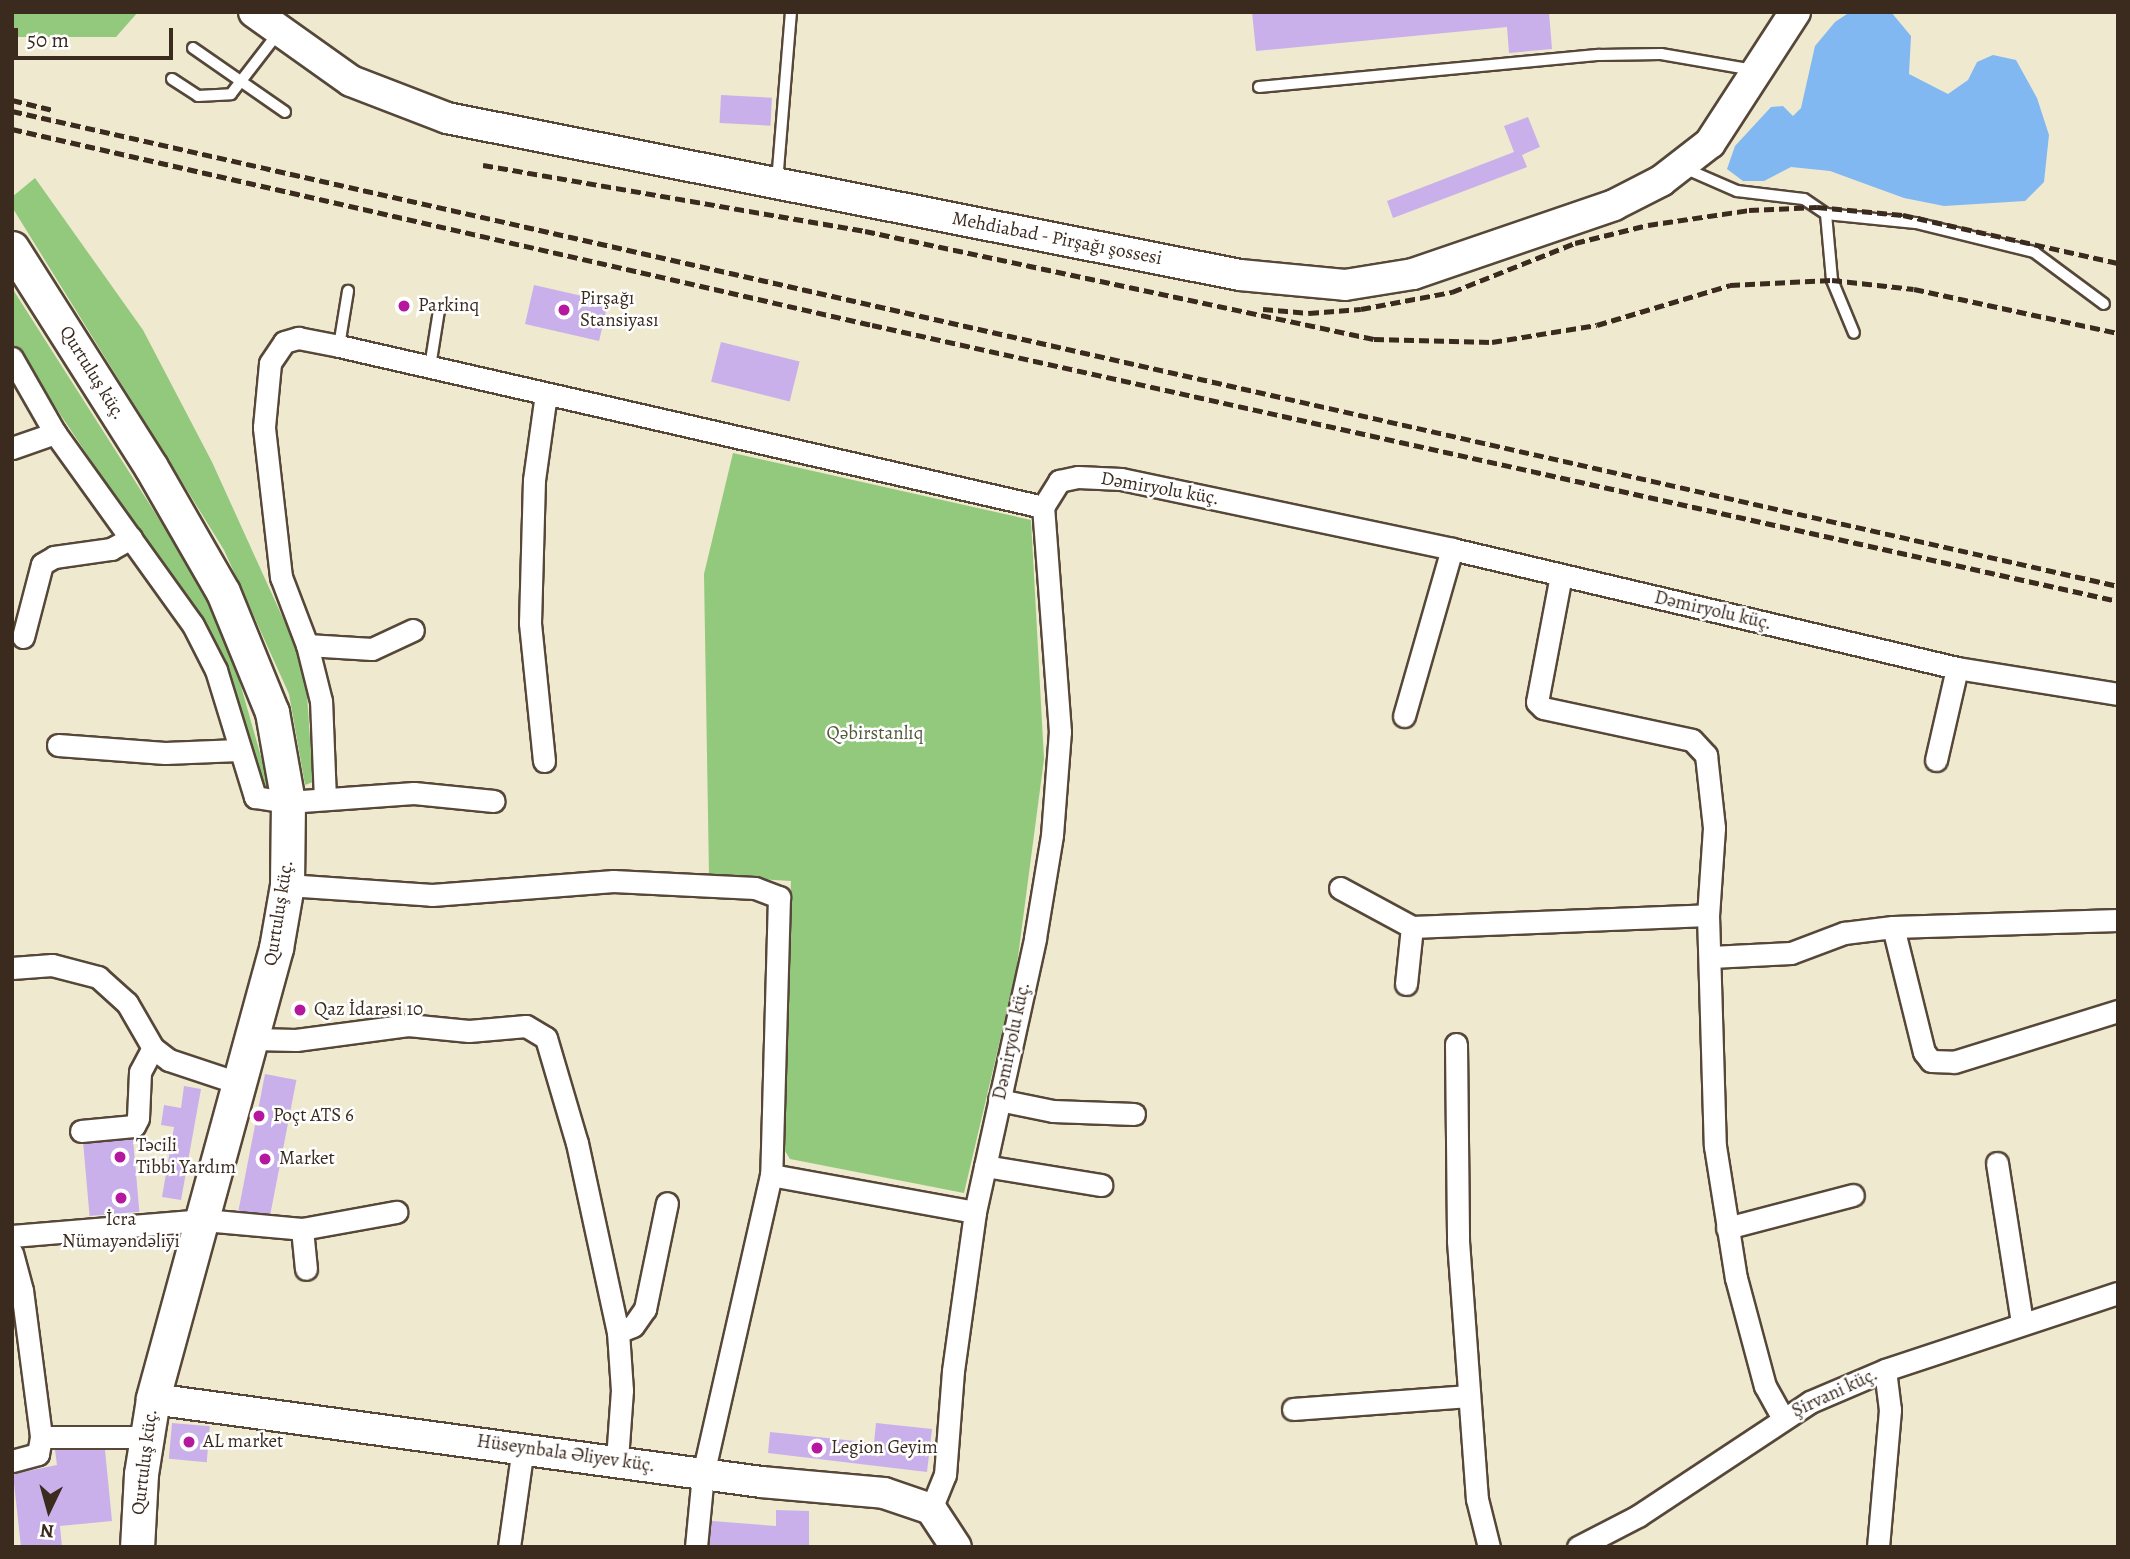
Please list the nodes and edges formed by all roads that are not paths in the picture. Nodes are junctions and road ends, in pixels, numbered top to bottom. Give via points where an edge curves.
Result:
1 (254, 12) edge
2 (790, 12) edge
3 (1795, 12) edge
4 (279, 32) junction
5 (193, 48) dead end
6 (1760, 72) junction
7 (172, 79) dead end
8 (243, 83) junction
9 (1259, 87) dead end
10 (285, 112) dead end
11 (1682, 167) junction
12 (777, 185) junction
13 (1826, 214) junction
14 (12, 248) edge
15 (348, 291) dead end
16 (2104, 304) dead end
17 (439, 310) dead end
18 (1854, 333) dead end
19 (339, 346) junction
20 (12, 358) edge
21 (430, 367) junction
22 (546, 394) junction
23 (55, 433) junction
24 (12, 448) edge
25 (1043, 506) junction
26 (131, 538) junction
27 (1452, 549) junction
28 (1561, 575) junction
29 (413, 630) dead end
30 (23, 638) dead end
31 (307, 645) junction
32 (1956, 668) junction
33 (2118, 694) edge
34 (1404, 716) dead end
35 (58, 745) dead end
36 (239, 750) junction
37 (1936, 760) dead end
38 (544, 761) dead end
39 (325, 799) junction
40 (288, 802) junction
41 (494, 802) dead end
42 (287, 886) junction
43 (1340, 888) dead end
44 (1708, 915) junction
45 (2118, 920) edge
46 (1412, 927) junction
47 (1893, 927) junction
48 (1712, 957) junction
49 (12, 968) edge
50 (1406, 984) dead end
51 (2118, 1011) edge
52 (253, 1039) junction
53 (1456, 1044) dead end
54 (153, 1048) junction
55 (241, 1084) junction
56 (999, 1100) junction
57 (1134, 1114) dead end
58 (80, 1131) dead end
59 (1997, 1163) dead end
60 (985, 1166) junction
61 (771, 1175) junction
62 (1101, 1185) dead end
63 (1853, 1195) dead end
64 (667, 1203) dead end
65 (396, 1212) dead end
66 (975, 1212) junction
67 (204, 1220) junction
68 (1727, 1228) junction
69 (302, 1229) junction
70 (12, 1236) edge
71 (12, 1253) edge
72 (306, 1269) dead end
73 (2118, 1293) edge
74 (2022, 1323) junction
75 (618, 1332) junction
76 (1885, 1370) junction
77 (1469, 1396) junction
78 (153, 1399) junction
79 (1293, 1409) dead end
80 (1782, 1417) junction
81 (41, 1437) junction
82 (145, 1437) junction
83 (523, 1448) junction
84 (617, 1460) junction
85 (12, 1461) edge
86 (703, 1474) junction
87 (931, 1508) junction
88 (137, 1547) edge
89 (509, 1547) edge
90 (696, 1547) edge
91 (956, 1547) edge
92 (1489, 1547) edge
93 (1578, 1547) edge
94 (1878, 1547) edge

1 - 4 main road, Mehdiabad - Pirşağı şossesi
2 - 12 lane
3 - 6 main road, Mehdiabad - Pirşağı şossesi
4 - 8 lane
4 - 12 main road, Mehdiabad - Pirşağı şossesi via 351,81 406,106 531,138
5 - 8 lane
6 - 9 lane via 1674,56 1599,55
6 - 11 main road, Mehdiabad - Pirşağı şossesi via 1710,143
7 - 8 lane via 207,97 231,94
8 - 10 lane
11 - 12 main road, Mehdiabad - Pirşağı şossesi via 1614,205 1567,223 1413,274 1345,285 1240,275
11 - 13 lane via 1699,179 1737,191 1804,198
13 - 16 lane via 1916,223 2034,252
13 - 18 lane via 1832,280
14 - 40 main road, Qurtuluş küç. via 151,467 223,592 272,712
15 - 19 lane
17 - 21 lane
19 - 21 street
19 - 31 street via 298,338 284,342 270,363 263,402 277,554
20 - 23 street
21 - 22 street
22 - 25 street
22 - 38 street via 534,480 530,623
23 - 24 street
23 - 26 street
25 - 27 street, Dəmiryolu küç. via 1059,481 1121,479
25 - 56 street, Dəmiryolu küç. via 1060,732 1059,776 1035,939
26 - 30 street via 111,549 54,557 43,564
26 - 36 street via 193,625 216,670
27 - 28 street, Dəmiryolu küç.
27 - 34 street
28 - 32 street, Dəmiryolu küç.
28 - 44 street via 1537,702 1543,708 1701,745 1714,828
29 - 31 street via 372,649
31 - 39 street via 321,701
32 - 33 street, Dəmiryolu küç.
32 - 37 street
35 - 36 street via 165,753
36 - 40 street via 255,797
39 - 40 street
39 - 41 street via 414,793
40 - 42 main road, Qurtuluş küç.
42 - 52 main road, Qurtuluş küç.
42 - 61 street via 432,895 613,881 769,891 779,897 782,910
43 - 46 street
44 - 46 street
44 - 48 street
45 - 47 street
46 - 50 street
47 - 48 street via 1844,933 1791,953
47 - 51 street via 1924,1052 1931,1061 1954,1062
48 - 68 street via 1715,1146
49 - 54 street via 52,965 98,977 127,1003
52 - 55 main road, Qurtuluş küç.
52 - 75 street via 296,1040 408,1025 469,1031 536,1029 546,1038 577,1143
53 - 77 street via 1458,1241
54 - 55 street via 169,1060
54 - 58 street via 140,1072 134,1126
55 - 67 main road, Qurtuluş küç.
56 - 57 street via 1053,1111
56 - 60 street, Dəmiryolu küç.
59 - 74 street
60 - 62 street
60 - 66 street, Dəmiryolu küç.
61 - 66 street
61 - 86 street
63 - 68 street
64 - 75 street via 645,1308 633,1326
65 - 69 street
66 - 87 street, Dəmiryolu küç. via 953,1371 946,1466
67 - 69 street
67 - 70 street
67 - 78 main road, Qurtuluş küç.
68 - 80 street via 1765,1385
69 - 72 street
71 - 81 street via 22,1290
73 - 74 street, Şirvani küç.
74 - 76 street, Şirvani küç.
75 - 84 street via 622,1390
76 - 80 street, Şirvani küç.
76 - 94 street via 1890,1410
77 - 79 street
77 - 92 street via 1477,1499
78 - 82 main road, Qurtuluş küç.
78 - 83 main road, Hüseynbala Əliyev küç.
80 - 93 street, Şirvani küç. via 1638,1516
81 - 82 street
81 - 85 street via 38,1454
82 - 88 main road, Qurtuluş küç.
83 - 84 main road, Hüseynbala Əliyev küç.
83 - 89 street
84 - 86 main road, Hüseynbala Əliyev küç.
86 - 87 main road, Hüseynbala Əliyev küç. via 884,1493
86 - 90 street
87 - 91 main road

